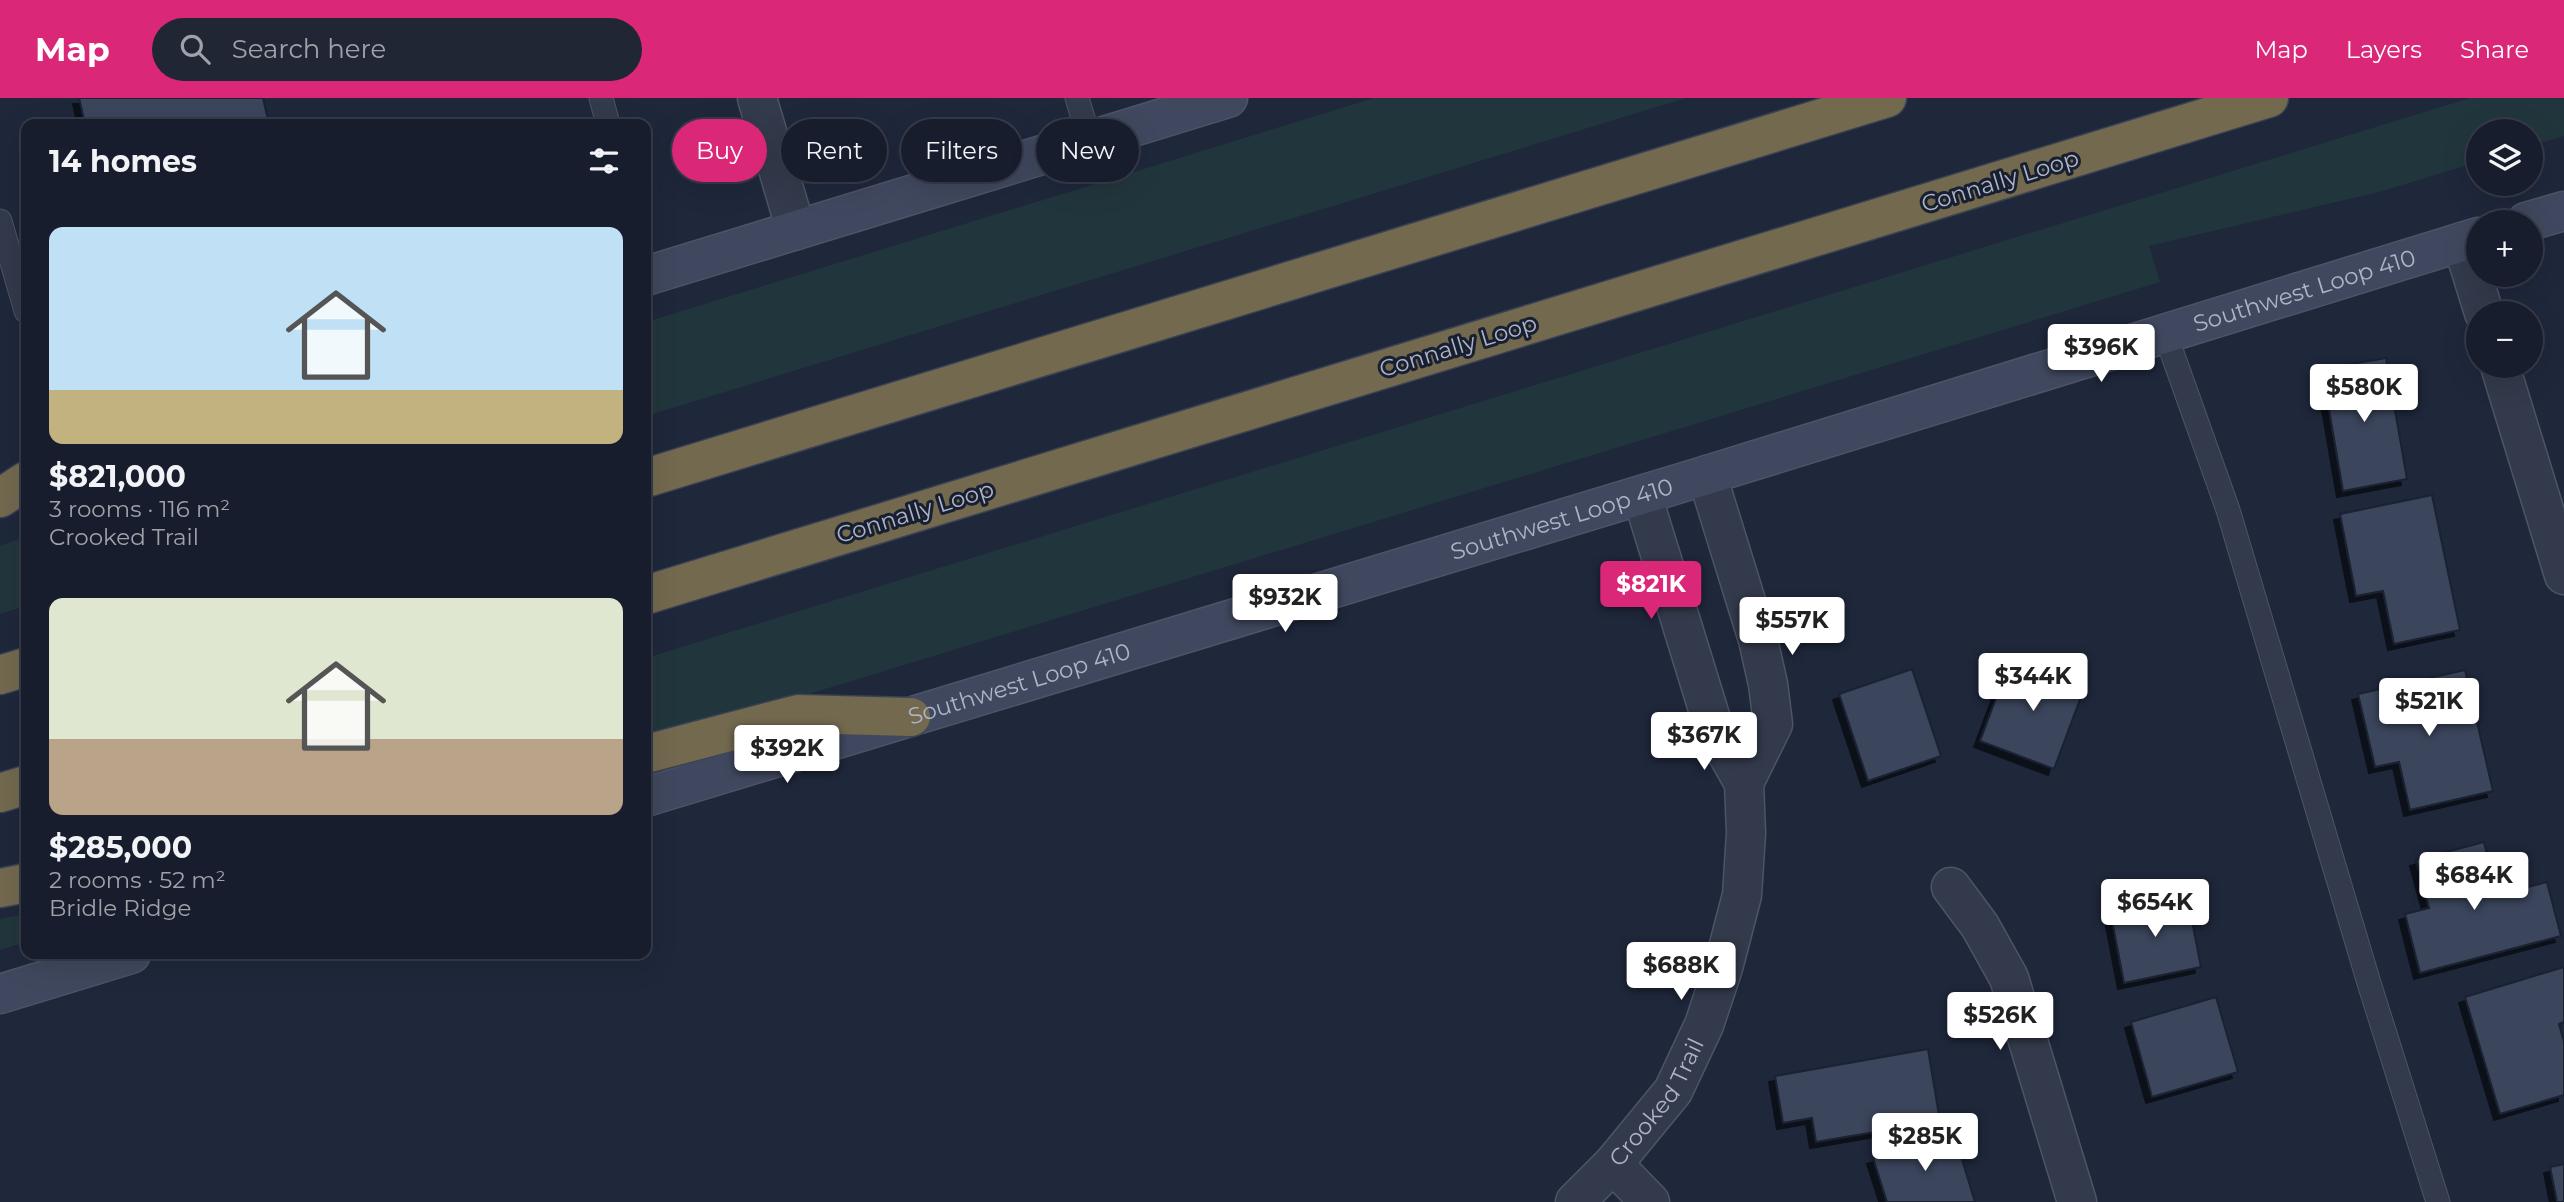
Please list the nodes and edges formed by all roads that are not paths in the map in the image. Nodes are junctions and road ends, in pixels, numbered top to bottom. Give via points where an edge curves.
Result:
1 (601, 98) edge
2 (757, 98) edge
3 (1077, 98) edge
4 (1228, 98) edge
5 (1888, 98) edge
6 (2269, 98) edge
7 (607, 119) edge
8 (1083, 119) edge
9 (1139, 126) edge
10 (1036, 157) edge
11 (2564, 211) edge
12 (2543, 217) edge
13 (0, 221) edge
14 (796, 230) junction
15 (2466, 240) edge
16 (651, 274) edge
17 (21, 294) edge
18 (2165, 333) junction
19 (2504, 378) edge
20 (21, 469) edge
21 (0, 475) edge
22 (1707, 475) junction
23 (651, 476) edge
24 (21, 484) edge
25 (1642, 495) junction
26 (0, 498) edge
27 (2564, 575) edge
28 (651, 593) edge
29 (21, 669) edge
30 (0, 675) edge
31 (911, 717) junction
32 (651, 753) edge
33 (1744, 783) junction
34 (21, 787) edge
35 (0, 793) edge
36 (651, 795) edge
37 (21, 884) edge
38 (1951, 887) dead end
39 (0, 888) edge
40 (115, 959) edge
41 (0, 994) edge
42 (1613, 1164) junction
43 (1575, 1202) edge
44 (1650, 1202) edge
45 (2077, 1202) edge
46 (2438, 1202) edge

1 - 7 lane
2 - 14 street
3 - 8 lane
4 - 9 main road
5 - 23 highway
6 - 28 highway, Connally Loop
10 - 14 main road
11 - 12 main road
13 - 17 lane
14 - 16 main road
15 - 18 main road, Southwest Loop 410
18 - 22 main road, Southwest Loop 410
18 - 46 lane via 2228,510
19 - 27 street
20 - 21 main road
22 - 25 main road, Southwest Loop 410
22 - 33 street, Crooked Trail via 1748,603 1773,724
24 - 26 highway
25 - 31 main road, Southwest Loop 410
25 - 33 street, Crooked Trail via 1715,732
29 - 30 highway
31 - 32 highway via 798,714
31 - 36 main road, Southwest Loop 410
33 - 42 street, Crooked Trail via 1742,895 1704,1025 1674,1091
34 - 35 highway
37 - 39 highway
38 - 45 street via 2009,978
40 - 41 main road
42 - 43 street, Crooked Trail
42 - 44 street

